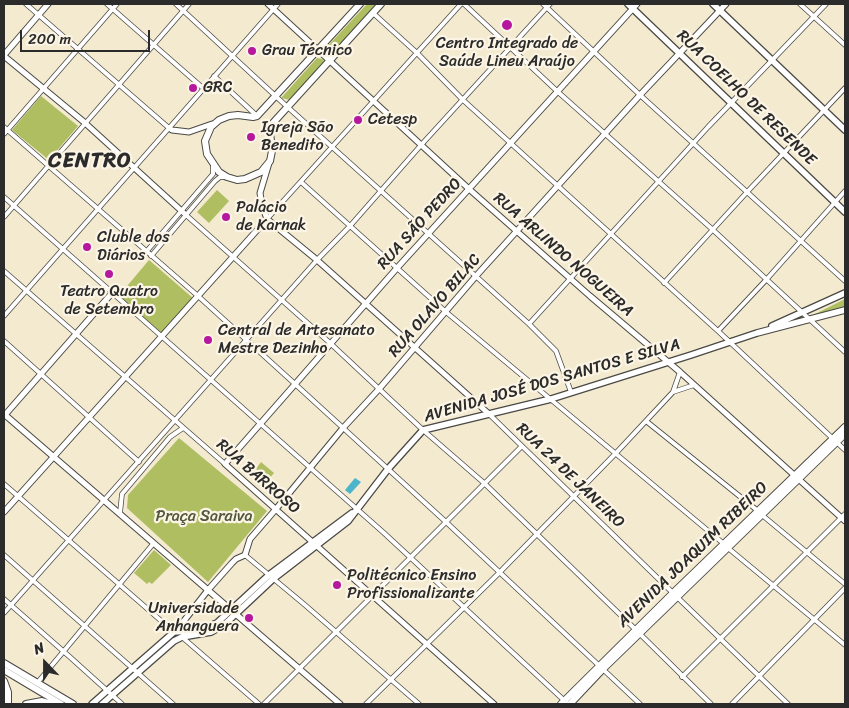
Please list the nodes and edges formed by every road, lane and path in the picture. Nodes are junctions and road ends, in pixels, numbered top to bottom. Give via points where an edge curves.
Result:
1 (26, 4) edge
2 (48, 4) edge
3 (107, 4) edge
4 (117, 4) edge
5 (176, 4) edge
6 (189, 4) edge
7 (268, 4) edge
8 (278, 4) edge
9 (360, 4) edge
10 (381, 4) edge
11 (462, 4) edge
12 (543, 4) edge
13 (628, 4) edge
14 (713, 4) edge
15 (726, 4) edge
16 (800, 4) edge
17 (826, 4) edge
18 (548, 6) edge
19 (635, 6) edge
20 (113, 9) junction
21 (274, 9) junction
22 (720, 10) junction
23 (183, 11) junction
24 (372, 13) junction
25 (39, 14) junction
26 (814, 17) junction
27 (153, 45) junction
28 (845, 45) edge
29 (510, 47) junction
30 (79, 48) junction
31 (318, 50) junction
32 (594, 52) junction
33 (416, 53) junction
34 (680, 53) junction
35 (233, 55) junction
36 (4, 56) edge
37 (329, 60) junction
38 (771, 60) junction
39 (214, 76) junction
40 (119, 84) junction
41 (43, 88) junction
42 (845, 88) edge
43 (204, 89) junction
44 (558, 92) junction
45 (640, 95) junction
46 (276, 96) junction
47 (463, 100) junction
48 (374, 101) junction
49 (732, 102) junction
50 (247, 106) junction
51 (287, 106) junction
52 (824, 110) junction
53 (238, 115) junction
54 (257, 116) junction
55 (219, 120) junction
56 (84, 122) junction
57 (170, 128) junction
58 (5, 130) edge
59 (845, 130) edge
60 (605, 134) junction
61 (694, 143) junction
62 (422, 144) junction
63 (511, 144) junction
64 (332, 147) junction
65 (785, 153) junction
66 (270, 161) junction
67 (48, 165) junction
68 (213, 165) junction
69 (134, 168) junction
70 (227, 178) junction
71 (659, 181) junction
72 (301, 182) junction
73 (558, 186) junction
74 (469, 189) junction
75 (199, 190) junction
76 (381, 191) junction
77 (748, 191) junction
78 (845, 191) edge
79 (204, 194) junction
80 (4, 197) edge
81 (835, 202) junction
82 (14, 205) junction
83 (98, 209) junction
84 (181, 211) junction
85 (845, 212) edge
86 (186, 215) junction
87 (4, 217) edge
88 (267, 220) junction
89 (350, 226) junction
90 (712, 229) junction
91 (518, 230) junction
92 (164, 231) junction
93 (428, 234) junction
94 (612, 234) junction
95 (168, 235) junction
96 (801, 241) junction
97 (152, 245) junction
98 (62, 249) junction
99 (157, 249) junction
100 (146, 252) junction
101 (151, 256) junction
102 (234, 256) junction
103 (317, 260) junction
104 (397, 268) junction
105 (4, 271) edge
106 (476, 276) junction
107 (571, 278) junction
108 (766, 280) junction
109 (845, 281) edge
110 (664, 283) junction
111 (26, 291) junction
112 (112, 293) junction
113 (845, 293) edge
114 (198, 296) junction
115 (282, 300) junction
116 (366, 304) junction
117 (845, 310) edge
118 (446, 312) junction
119 (803, 313) junction
120 (4, 316) edge
121 (810, 320) junction
122 (529, 324) junction
123 (718, 331) junction
124 (757, 333) junction
125 (76, 334) junction
126 (162, 337) junction
127 (246, 340) junction
128 (4, 341) edge
129 (330, 343) junction
130 (730, 343) junction
131 (414, 347) junction
132 (845, 352) edge
133 (668, 362) junction
134 (680, 372) junction
135 (40, 375) junction
136 (124, 377) junction
137 (211, 380) junction
138 (295, 384) junction
139 (694, 385) junction
140 (380, 389) junction
141 (571, 392) junction
142 (673, 392) junction
143 (551, 399) junction
144 (489, 414) junction
145 (4, 415) edge
146 (88, 418) junction
147 (646, 420) junction
148 (174, 421) junction
149 (260, 424) junction
150 (845, 427) edge
151 (183, 428) junction
152 (343, 428) junction
153 (423, 430) junction
154 (845, 434) edge
155 (835, 441) junction
156 (521, 447) junction
157 (845, 450) edge
158 (616, 453) junction
159 (54, 456) junction
160 (139, 462) junction
161 (225, 464) junction
162 (310, 468) junction
163 (388, 469) junction
164 (797, 478) junction
165 (484, 483) junction
166 (4, 484) edge
167 (18, 496) junction
168 (573, 497) junction
169 (104, 500) junction
170 (276, 509) junction
171 (356, 510) junction
172 (4, 512) edge
173 (120, 513) junction
174 (760, 513) junction
175 (844, 518) edge
176 (446, 522) junction
177 (537, 533) junction
178 (69, 540) junction
179 (153, 544) junction
180 (314, 544) junction
181 (726, 546) junction
182 (807, 552) junction
183 (4, 555) edge
184 (245, 556) junction
185 (410, 558) junction
186 (500, 572) junction
187 (271, 577) junction
188 (33, 580) junction
189 (120, 584) junction
190 (845, 584) edge
191 (773, 586) junction
192 (845, 588) edge
193 (208, 590) junction
194 (675, 595) junction
195 (373, 596) junction
196 (4, 599) edge
197 (10, 606) junction
198 (464, 608) junction
199 (233, 612) junction
200 (4, 613) edge
201 (816, 620) junction
202 (85, 625) junction
203 (175, 632) junction
204 (638, 632) junction
205 (337, 633) junction
206 (182, 637) junction
207 (720, 639) junction
208 (426, 644) junction
209 (845, 645) edge
210 (63, 651) junction
211 (4, 663) edge
212 (601, 668) junction
213 (298, 669) junction
214 (4, 670) edge
215 (135, 671) junction
216 (760, 676) junction
217 (682, 677) junction
218 (390, 679) junction
219 (4, 681) edge
220 (38, 682) junction
221 (110, 693) junction
222 (566, 703) edge
223 (8, 704) edge
224 (26, 704) edge
225 (52, 704) edge
226 (61, 704) edge
227 (73, 704) edge
228 (92, 704) edge
229 (102, 704) edge
230 (122, 704) edge
231 (173, 704) edge
232 (259, 704) edge
233 (264, 704) edge
234 (340, 704) edge
235 (366, 704) edge
236 (419, 704) edge
237 (494, 704) edge
238 (640, 704) edge
239 (711, 704) edge
240 (732, 704) edge
241 (788, 704) edge

1 - 25 street
2 - 25 street
3 - 20 street
4 - 20 street
5 - 23 street
6 - 23 street
7 - 21 street, RUA ARLINDO NOGUEIRA
8 - 21 street
9 - 31 main road
10 - 24 main road
11 - 29 street
11 - 33 street
12 - 18 street
13 - 19 main road, RUA COELHO DE RESENDE
14 - 22 main road
15 - 22 street, RUA OLAVO BILAC
16 - 26 street
17 - 26 street
18 - 29 street
18 - 32 street
19 - 32 street, RUA SÃO PEDRO
19 - 34 main road, RUA COELHO DE RESENDE
20 - 27 street
20 - 30 street
21 - 31 street, RUA ARLINDO NOGUEIRA
21 - 35 street
22 - 34 street, RUA OLAVO BILAC
22 - 38 main road
23 - 27 street
23 - 35 street
24 - 33 street
24 - 37 main road
25 - 30 street
25 - 36 street
26 - 28 street
26 - 38 street
27 - 40 street
27 - 43 street
29 - 44 street
29 - 47 street
30 - 40 street
30 - 41 street
31 - 37 street, RUA ARLINDO NOGUEIRA
31 - 46 main road
32 - 44 street, RUA SÃO PEDRO
32 - 45 street
33 - 47 street
33 - 48 street
34 - 45 street, RUA OLAVO BILAC
34 - 49 main road, RUA COELHO DE RESENDE
35 - 39 street
35 - 46 street
36 - 41 street
37 - 48 street, RUA ARLINDO NOGUEIRA
37 - 51 main road
38 - 49 street
38 - 52 main road
39 - 43 street
39 - 50 street
40 - 56 street
40 - 57 street
41 - 56 street
41 - 58 street
42 - 52 street
43 - 57 street
44 - 60 street
44 - 63 street, RUA SÃO PEDRO
45 - 60 street, RUA OLAVO BILAC
45 - 61 street
46 - 51 street
46 - 54 main road
47 - 62 street
47 - 63 street
48 - 62 street, RUA ARLINDO NOGUEIRA
48 - 64 street
49 - 61 street
49 - 65 main road, RUA COELHO DE RESENDE
50 - 53 street
50 - 54 street
51 - 64 street
51 - 66 main road via 272,124
52 - 59 main road
52 - 65 street
53 - 54 main road
53 - 55 main road
55 - 57 street via 189,132
55 - 68 main road via 211,127 205,141
56 - 67 street
56 - 69 street
57 - 69 street
58 - 67 street
60 - 71 street
60 - 73 street, RUA OLAVO BILAC
61 - 71 street
61 - 77 street
62 - 74 street, RUA ARLINDO NOGUEIRA
62 - 76 street
63 - 73 street
63 - 74 street, RUA SÃO PEDRO
64 - 72 street
64 - 76 street
65 - 77 street
65 - 81 main road, RUA COELHO DE RESENDE
66 - 70 main road via 254,176 237,180
66 - 88 street via 260,194
67 - 82 street
67 - 83 street
68 - 70 main road
68 - 75 street via 213,174
69 - 83 street
69 - 84 street
70 - 79 street via 218,178
71 - 90 street
71 - 94 street
72 - 88 street
72 - 89 street
73 - 91 street, RUA OLAVO BILAC
73 - 94 street
74 - 91 street, RUA ARLINDO NOGUEIRA
74 - 93 street, RUA SÃO PEDRO
75 - 79 street
75 - 84 street
76 - 89 street
76 - 93 street
77 - 90 street
77 - 96 street
78 - 81 street
79 - 86 street
80 - 82 street
81 - 85 main road, RUA COELHO DE RESENDE
81 - 96 street
82 - 87 street
82 - 98 street
83 - 98 street
83 - 100 street
84 - 86 street
84 - 92 street
86 - 95 street
86 - 102 street
88 - 102 street
88 - 103 street, RUA 24 DE JANEIRO
89 - 103 street
89 - 104 street
90 - 108 street
90 - 110 street
91 - 106 street, RUA OLAVO BILAC
91 - 107 street, RUA ARLINDO NOGUEIRA
92 - 95 street
92 - 97 street
93 - 104 street, RUA SÃO PEDRO
93 - 106 street
94 - 107 street
94 - 110 street
95 - 99 street
96 - 108 street
96 - 109 street
97 - 99 street
97 - 100 street
98 - 111 street
98 - 112 street
99 - 101 street
100 - 101 street
101 - 114 street
102 - 114 street
102 - 115 street
103 - 115 street
103 - 116 street, RUA 24 DE JANEIRO
104 - 116 street, RUA SÃO PEDRO
104 - 118 street
105 - 111 street, RUA BARROSO
106 - 118 street, RUA OLAVO BILAC
106 - 122 street
107 - 122 street
107 - 133 street, RUA ARLINDO NOGUEIRA
108 - 119 street
108 - 123 street
110 - 123 street
111 - 120 street
111 - 125 street, RUA BARROSO
112 - 125 street
112 - 126 street
113 - 119 main road
114 - 126 street
114 - 127 street
115 - 127 street
115 - 129 street
116 - 129 street, RUA SÃO PEDRO
116 - 131 street, RUA 24 DE JANEIRO
117 - 121 main road, AVENIDA JOSÉ DOS SANTOS E SILVA
118 - 131 street, RUA OLAVO BILAC
118 - 143 street
119 - 121 street
119 - 124 main road
121 - 124 main road, AVENIDA JOSÉ DOS SANTOS E SILVA
121 - 132 street
122 - 141 street via 556,351
123 - 130 street
124 - 130 main road, AVENIDA JOSÉ DOS SANTOS E SILVA
125 - 135 street
125 - 136 street, RUA BARROSO
126 - 136 street
126 - 137 street
127 - 137 street
127 - 138 street
128 - 135 street
129 - 138 street, RUA SÃO PEDRO
129 - 140 street
130 - 133 main road, AVENIDA JOSÉ DOS SANTOS E SILVA
130 - 155 street
131 - 140 street, RUA OLAVO BILAC
131 - 144 street, RUA 24 DE JANEIRO
133 - 134 street, RUA ARLINDO NOGUEIRA
133 - 141 main road, AVENIDA JOSÉ DOS SANTOS E SILVA
134 - 139 street, RUA ARLINDO NOGUEIRA
134 - 142 street
135 - 145 street
135 - 146 street
136 - 146 street
136 - 148 street, RUA BARROSO
137 - 148 street
137 - 149 street
138 - 149 street, RUA SÃO PEDRO
138 - 152 street
139 - 142 street
139 - 164 street, RUA ARLINDO NOGUEIRA
140 - 152 street, RUA OLAVO BILAC
140 - 153 street
141 - 143 main road, AVENIDA JOSÉ DOS SANTOS E SILVA
142 - 147 street
143 - 144 main road, AVENIDA JOSÉ DOS SANTOS E SILVA
143 - 158 street
144 - 153 main road, AVENIDA JOSÉ DOS SANTOS E SILVA
144 - 156 street, RUA 24 DE JANEIRO
145 - 159 street
146 - 159 street
146 - 160 street
147 - 158 street
147 - 174 street
148 - 151 street, RUA BARROSO
148 - 160 street
149 - 161 street, RUA SÃO PEDRO
149 - 162 street
150 - 155 main road, AVENIDA JOAQUIM RIBEIRO
151 - 161 street, RUA BARROSO
151 - 173 street via 170,437 122,494
152 - 162 street, RUA OLAVO BILAC
152 - 163 street
153 - 163 main road, AVENIDA JOSÉ DOS SANTOS E SILVA
153 - 165 street
154 - 155 main road, AVENIDA JOAQUIM RIBEIRO
155 - 157 street
155 - 164 main road, AVENIDA JOAQUIM RIBEIRO
156 - 165 street
156 - 168 street, RUA 24 DE JANEIRO
158 - 168 street
158 - 181 street
159 - 167 street
159 - 169 street
160 - 169 street
161 - 170 street, RUA BARROSO
162 - 170 street, RUA OLAVO BILAC
162 - 171 street
163 - 171 main road, AVENIDA JOSÉ DOS SANTOS E SILVA
163 - 176 street
164 - 174 main road, AVENIDA JOAQUIM RIBEIRO
164 - 175 street, RUA ARLINDO NOGUEIRA
165 - 176 street
165 - 177 street
166 - 167 street
167 - 172 street
167 - 178 street
168 - 177 street
168 - 194 street, RUA 24 DE JANEIRO
169 - 173 street
169 - 178 street
170 - 180 street, RUA BARROSO
170 - 184 street, RUA OLAVO BILAC via 250,539
171 - 180 main road, AVENIDA JOSÉ DOS SANTOS E SILVA via 348,521
171 - 185 street
173 - 179 street
174 - 181 main road, AVENIDA JOAQUIM RIBEIRO
174 - 182 street
175 - 182 street
176 - 185 street
176 - 186 street
177 - 186 street
177 - 204 street
178 - 188 street
178 - 189 street
179 - 189 street
179 - 193 street
180 - 187 main road, AVENIDA JOSÉ DOS SANTOS E SILVA
180 - 195 street, RUA BARROSO
181 - 191 street
181 - 194 main road, AVENIDA JOAQUIM RIBEIRO
182 - 190 street
182 - 191 street
183 - 188 street
184 - 187 street
184 - 193 street, RUA OLAVO BILAC via 236,559
185 - 195 street
185 - 198 street
186 - 198 street
186 - 212 street
187 - 199 main road, AVENIDA JOSÉ DOS SANTOS E SILVA
187 - 205 street
188 - 197 street
188 - 202 street
189 - 202 street
189 - 203 street
191 - 201 street
191 - 207 street
192 - 201 street
193 - 199 street
193 - 203 street, RUA OLAVO BILAC
194 - 204 main road, AVENIDA JOAQUIM RIBEIRO
194 - 207 street, RUA 24 DE JANEIRO
195 - 205 street
195 - 208 street, RUA BARROSO
196 - 197 street
197 - 200 street
197 - 210 street
198 - 208 street
198 - 222 street
199 - 203 main road, AVENIDA JOSÉ DOS SANTOS E SILVA via 211,627
199 - 206 main road, AVENIDA JOSÉ DOS SANTOS E SILVA via 225,624 211,632
199 - 213 street
201 - 209 street
201 - 216 street
202 - 210 street
202 - 215 street
203 - 215 main road, AVENIDA JOSÉ DOS SANTOS E SILVA
204 - 212 main road, AVENIDA JOAQUIM RIBEIRO
204 - 217 street
205 - 213 street
205 - 218 street
206 - 215 main road, AVENIDA JOSÉ DOS SANTOS E SILVA
206 - 232 street
207 - 216 street, RUA 24 DE JANEIRO
207 - 217 street
208 - 218 street
208 - 237 street, RUA BARROSO
210 - 220 street
210 - 221 street
211 - 220 main road
212 - 222 main road, AVENIDA JOAQUIM RIBEIRO
212 - 238 street
213 - 233 street
213 - 234 street
214 - 226 main road
215 - 221 main road, AVENIDA JOSÉ DOS SANTOS E SILVA
215 - 231 street
216 - 240 street
216 - 241 street, RUA 24 DE JANEIRO
217 - 239 street
218 - 235 street
218 - 236 street
219 - 223 main road
220 - 227 main road
221 - 228 main road, AVENIDA JOSÉ DOS SANTOS E SILVA
221 - 229 main road, AVENIDA JOSÉ DOS SANTOS E SILVA
221 - 230 street
224 - 225 main road via 38,701

